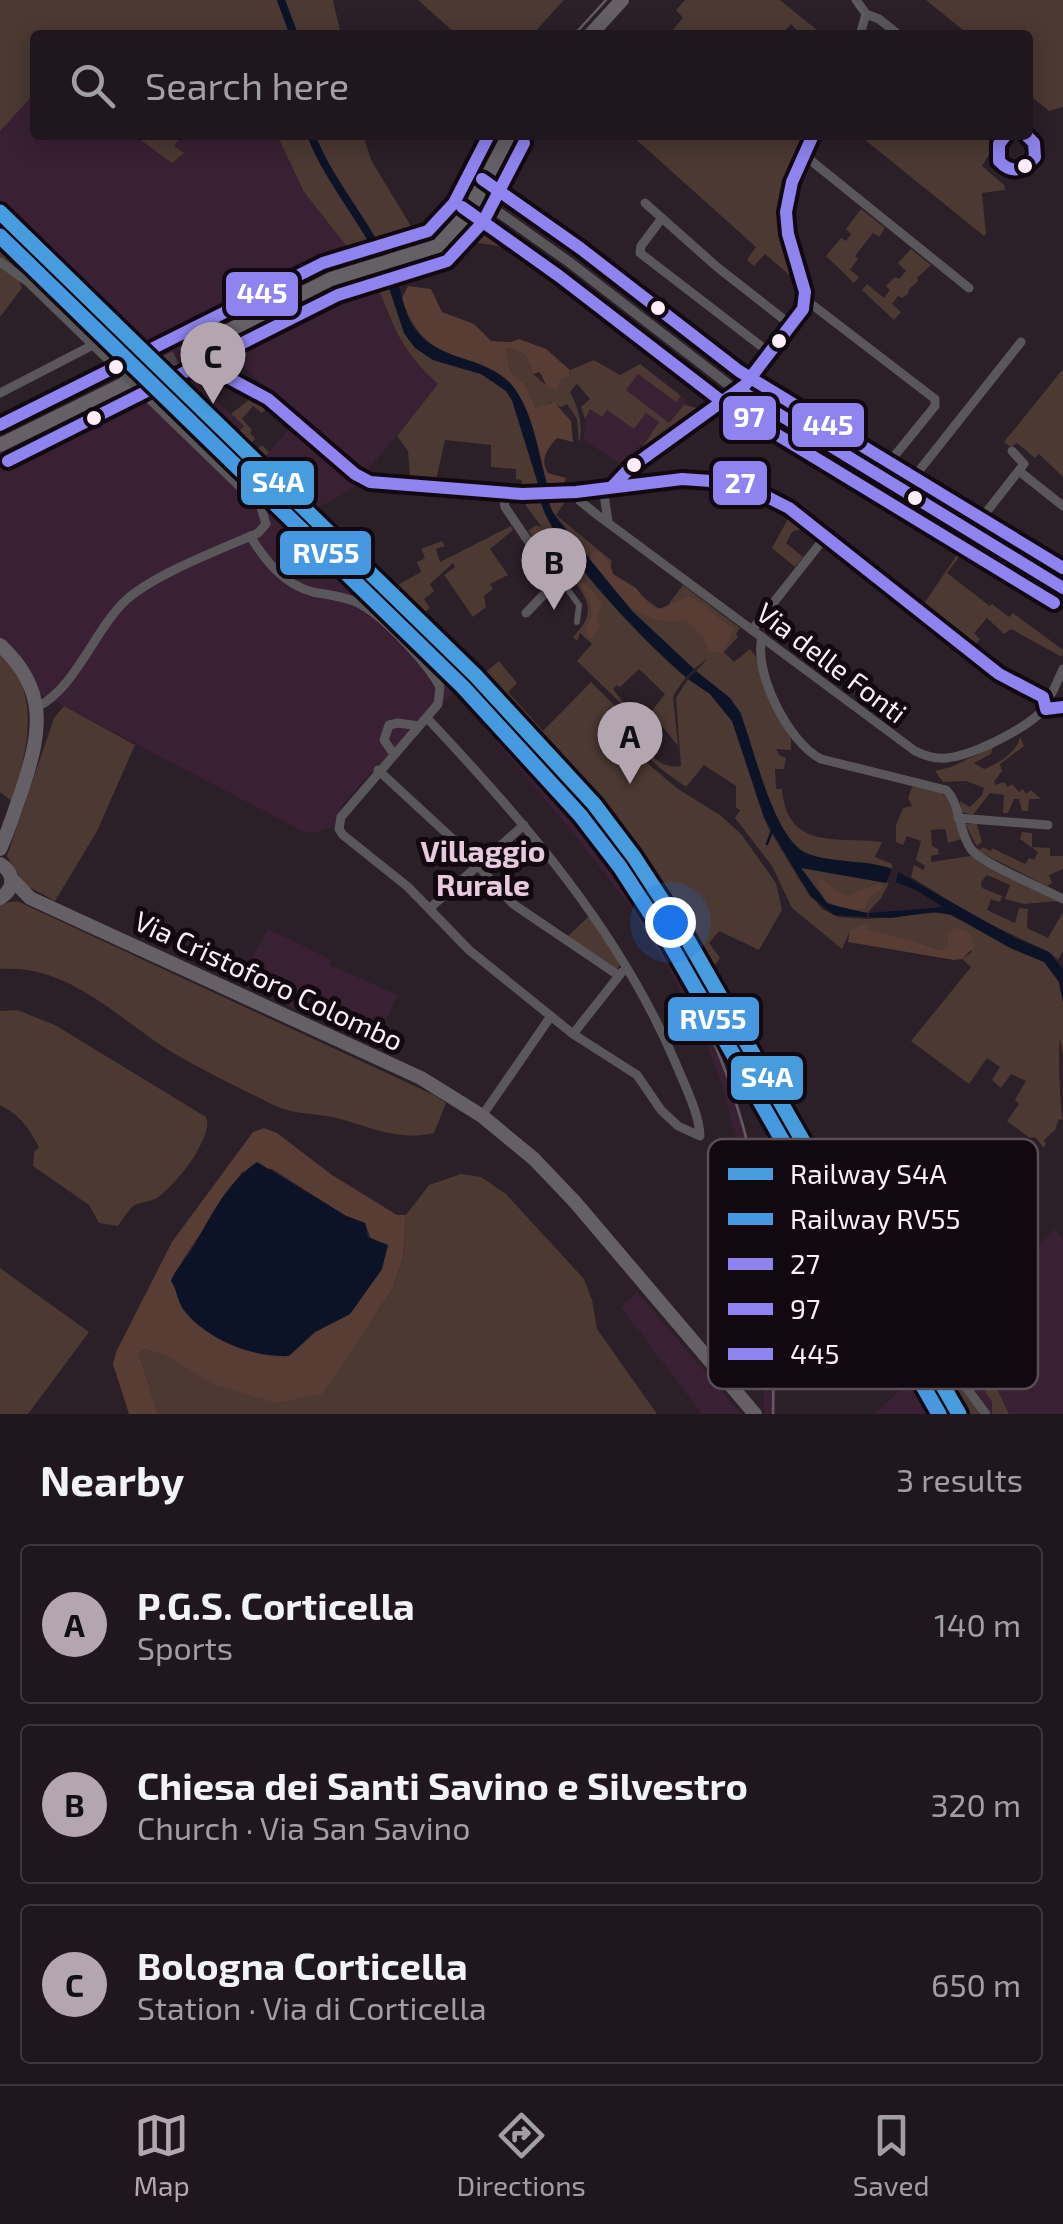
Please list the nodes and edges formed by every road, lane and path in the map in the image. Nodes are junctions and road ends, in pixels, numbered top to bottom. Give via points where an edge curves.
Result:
1 (622, 0) edge
2 (856, 0) edge
3 (866, 14) junction
4 (595, 30) edge
5 (861, 30) edge
6 (893, 30) edge
7 (503, 140) edge
8 (811, 140) edge
9 (1002, 140) edge
10 (1031, 140) edge
11 (804, 155) junction
12 (475, 195) junction
13 (645, 202) dead end
14 (662, 218) junction
15 (0, 262) edge
16 (970, 288) dead end
17 (806, 300) junction
18 (791, 325) junction
19 (1021, 342) dead end
20 (204, 343) tunnel mouth
21 (93, 345) junction
22 (770, 353) junction
23 (225, 376) dead end
24 (129, 381) junction
25 (739, 390) junction
26 (0, 393) edge
27 (0, 445) edge
28 (1012, 451) dead end
29 (1018, 471) junction
30 (879, 476) junction
31 (608, 488) junction
32 (903, 490) junction
33 (576, 492) junction
34 (503, 493) junction
35 (1063, 506) edge
36 (608, 521) junction
37 (970, 532) junction
38 (250, 536) junction
39 (826, 536) junction
40 (556, 582) junction
41 (1063, 588) edge
42 (526, 612) dead end
43 (577, 622) dead end
44 (752, 630) junction
45 (762, 637) junction
46 (0, 645) edge
47 (1063, 668) edge
48 (1054, 702) edge
49 (37, 707) junction
50 (423, 722) junction
51 (394, 753) junction
52 (378, 770) junction
53 (958, 818) junction
54 (1048, 824) dead end
55 (524, 825) junction
56 (2, 845) edge
57 (478, 867) junction
58 (6, 870) edge
59 (1063, 884) edge
60 (1046, 890) junction
61 (2, 897) edge
62 (30, 898) junction
63 (1062, 899) edge
64 (430, 908) junction
65 (626, 966) junction
66 (618, 975) junction
67 (552, 1016) junction
68 (573, 1034) junction
69 (482, 1116) junction
70 (708, 1360) edge
71 (733, 1389) edge
72 (924, 1389) edge
73 (967, 1389) edge
74 (754, 1414) edge
75 (938, 1414) edge
76 (986, 1414) edge

1 - 4 main road
2 - 3 street
3 - 5 street
3 - 6 street
7 - 12 main road
8 - 11 street
9 - 10 street via 998,158 1015,171 1035,157
11 - 16 street
11 - 17 street via 786,212
12 - 20 main road via 438,246 331,278
12 - 25 street
13 - 14 street
14 - 18 street
14 - 22 street via 640,253
15 - 21 street
17 - 18 street
17 - 30 street via 935,399
18 - 22 street
19 - 32 street
21 - 24 street
21 - 26 street
22 - 25 street
23 - 34 street via 268,398 366,481
24 - 27 main road
24 - 38 street via 264,510 265,527
25 - 30 street
25 - 31 street
28 - 29 street via 1024,462
29 - 35 street
29 - 37 street
30 - 32 street
31 - 33 street
31 - 36 street
31 - 39 street via 682,479 740,484 774,498
32 - 37 street
33 - 34 street
33 - 36 street, Via delle Fonti
34 - 40 street via 505,507
36 - 44 street, Via delle Fonti
37 - 41 street
38 - 49 street via 125,601 53,698
38 - 50 street via 293,584 360,604 383,622 440,687 438,704
39 - 44 street
39 - 48 street via 999,674
40 - 42 street
40 - 43 street via 580,606
44 - 45 street, Via delle Fonti
45 - 48 street, Via delle Fonti via 907,746 934,758 970,752
45 - 53 street via 773,697 807,750 946,790
46 - 49 main road via 27,678
47 - 48 street
49 - 56 main road via 32,756
50 - 51 street
50 - 51 street via 389,726 384,740
50 - 55 street
51 - 52 street
52 - 57 street
52 - 64 street via 341,816 339,829
53 - 54 street
53 - 60 street via 976,854
55 - 57 street
55 - 65 street
56 - 58 main road
57 - 64 street
57 - 66 street via 513,904
58 - 61 main road via 10,889
58 - 62 main road, Via Cristoforo Colombo
59 - 60 street
59 - 63 street
60 - 63 street
61 - 62 main road, Via Cristoforo Colombo
62 - 69 main road, Via Cristoforo Colombo via 421,1078
64 - 67 street via 468,950
65 - 66 street
65 - 68 street via 666,1039 700,1136 661,1110 637,1075
66 - 68 street
67 - 68 street
67 - 69 street
69 - 70 main road, Via Cristoforo Colombo via 575,1202
71 - 74 main road, Via Cristoforo Colombo
72 - 75 street
73 - 76 street

